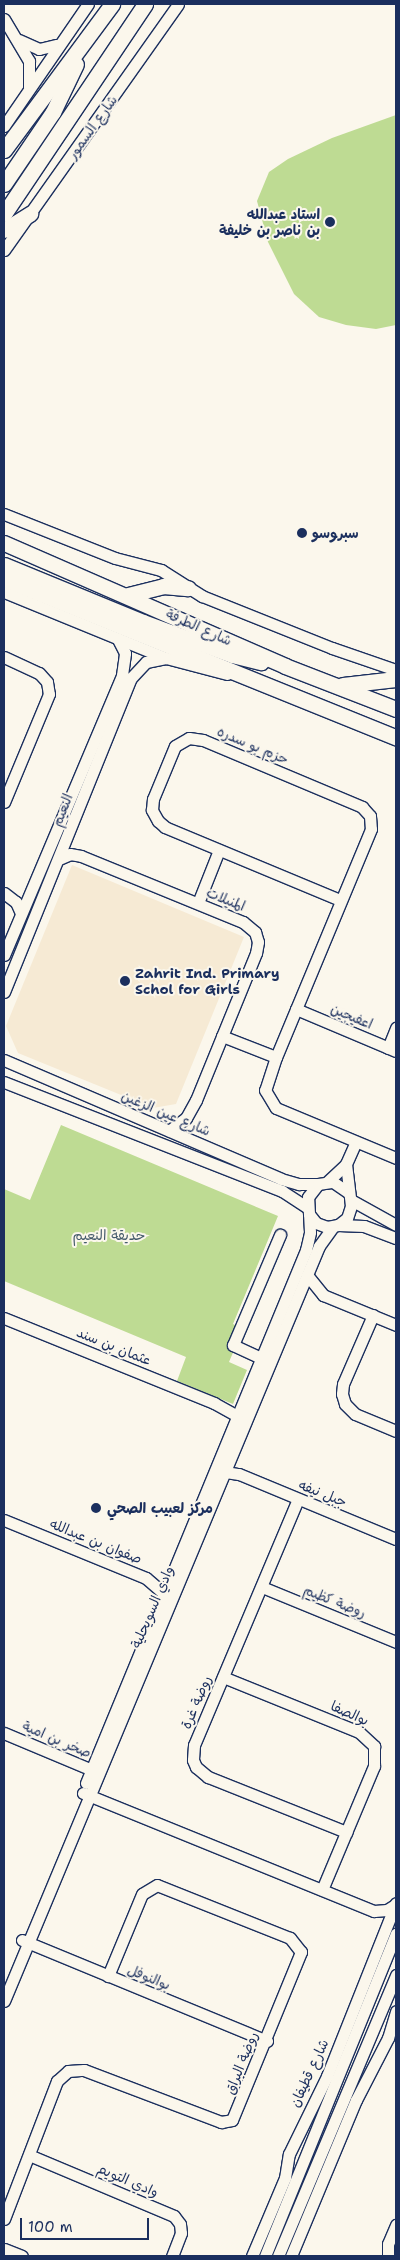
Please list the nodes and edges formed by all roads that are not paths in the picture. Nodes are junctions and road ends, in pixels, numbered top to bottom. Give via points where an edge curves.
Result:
1 (88, 4) edge
2 (112, 4) edge
3 (145, 4) edge
4 (154, 4) edge
5 (178, 4) edge
6 (136, 18) junction
7 (4, 19) edge
8 (18, 39) junction
9 (57, 45) junction
10 (81, 48) junction
11 (29, 90) junction
12 (4, 126) edge
13 (4, 150) edge
14 (4, 184) edge
15 (4, 214) edge
16 (30, 214) junction
17 (4, 230) edge
18 (4, 250) edge
19 (4, 514) edge
20 (4, 543) edge
21 (4, 565) edge
22 (4, 579) edge
23 (188, 588) junction
24 (4, 592) edge
25 (128, 595) junction
26 (118, 638) junction
27 (4, 657) edge
28 (166, 658) junction
29 (285, 666) junction
30 (396, 670) edge
31 (244, 678) junction
32 (396, 679) edge
33 (340, 685) junction
34 (396, 709) edge
35 (396, 737) edge
36 (7, 786) edge
37 (4, 802) edge
38 (219, 850) junction
39 (59, 859) junction
40 (30, 891) junction
41 (7, 895) edge
42 (340, 900) junction
43 (198, 904) junction
44 (21, 913) junction
45 (4, 955) edge
46 (4, 992) edge
47 (296, 1009) junction
48 (396, 1028) edge
49 (222, 1036) junction
50 (392, 1049) edge
51 (276, 1057) junction
52 (4, 1060) edge
53 (4, 1082) edge
54 (169, 1131) junction
55 (356, 1142) junction
56 (396, 1158) edge
57 (346, 1164) junction
58 (323, 1183) junction
59 (349, 1196) junction
60 (308, 1211) junction
61 (396, 1225) edge
62 (335, 1226) junction
63 (280, 1236) dead end
64 (396, 1238) edge
65 (307, 1275) junction
66 (329, 1298) junction
67 (297, 1302) junction
68 (373, 1315) junction
69 (4, 1318) edge
70 (396, 1325) edge
71 (261, 1358) junction
72 (243, 1415) junction
73 (396, 1431) edge
74 (222, 1466) junction
75 (298, 1498) junction
76 (4, 1520) edge
77 (396, 1539) edge
78 (262, 1587) junction
79 (168, 1596) junction
80 (396, 1642) edge
81 (223, 1677) junction
82 (4, 1733) edge
83 (4, 1740) edge
84 (93, 1775) junction
85 (85, 1794) junction
86 (346, 1832) junction
87 (322, 1890) junction
88 (396, 1904) edge
89 (374, 1911) junction
90 (391, 1932) edge
91 (24, 1941) junction
92 (396, 1975) edge
93 (7, 1976) edge
94 (108, 1976) junction
95 (4, 2001) edge
96 (396, 2003) edge
97 (396, 2011) edge
98 (267, 2041) junction
99 (368, 2044) junction
100 (313, 2138) junction
101 (29, 2155) junction
102 (285, 2178) junction
103 (4, 2219) edge
104 (396, 2224) edge
105 (4, 2249) edge
106 (22, 2256) edge
107 (172, 2256) edge
108 (252, 2256) edge
109 (264, 2256) edge
110 (278, 2256) edge
111 (291, 2256) edge
112 (388, 2256) edge

1 - 9 street
2 - 10 main road
3 - 6 main road, شارع السمور
4 - 6 main road
5 - 16 street, شارع السمور
6 - 15 main road, شارع السمور
7 - 8 street
8 - 9 street via 39,49
8 - 11 street via 30,66
9 - 11 street
10 - 13 main road
10 - 14 main road via 53,112
11 - 12 street
16 - 17 main road
16 - 18 street, شارع السمور
19 - 23 street via 115,558 161,570
20 - 25 main road, شارع الطرفة
21 - 29 main road via 232,655
22 - 31 main road, شارع الطرفة
23 - 25 main road via 163,586
23 - 30 street via 332,648
24 - 26 street, شارع الطرفة
25 - 29 main road, شارع الطرفة
26 - 28 street, شارع الطرفة
26 - 40 street, النعيم via 124,653 122,675
27 - 36 street via 39,673 49,690 48,701
28 - 31 street, شارع الطرفة
28 - 39 street, النعيم via 146,662 131,678
29 - 33 main road, شارع الطرفة
31 - 35 main road, شارع الطرفة
32 - 33 main road
33 - 34 main road, شارع الطرفة
36 - 37 street
38 - 42 street, حزم بو سدره
38 - 42 street, حزم بو سدره via 165,827 152,810 153,799 173,749 189,738 202,740 367,811 371,829
38 - 43 street
39 - 43 street, المنيلات via 74,854
39 - 46 street, النعيم
40 - 41 street
40 - 44 street, النعيم
41 - 44 street
42 - 47 street, حزم بو سدره
43 - 49 street, المنيلات via 248,924 257,937 256,952
44 - 45 street, النعيم
47 - 50 street, اعفيجين
47 - 51 street, حزم بو سدره
48 - 50 street
49 - 51 street
49 - 54 street, المنيلات via 190,1113
51 - 55 street, حزم بو سدره via 265,1090 272,1104
52 - 54 street, شارع عين الزغين
53 - 60 street via 282,1191
54 - 58 street, شارع عين الزغين via 287,1181
55 - 56 street, حزم بو سدره
55 - 57 street
57 - 58 street
57 - 59 street
58 - 59 street via 339,1184
58 - 60 street via 308,1196
59 - 61 street
59 - 62 street via 350,1212
60 - 62 street via 321,1226
60 - 71 street, وادي السويحلية via 310,1232 306,1250
62 - 64 street via 364,1226
62 - 65 street, وادي السويحلية via 323,1239
63 - 71 street via 233,1345
65 - 66 street via 318,1291
65 - 67 street, وادي السويحلية
66 - 67 street via 308,1296
66 - 68 street
67 - 72 street, وادي السويحلية
68 - 70 street
68 - 73 street via 343,1384 342,1394 345,1404 355,1414
69 - 72 street, عثمان بن سند
71 - 72 street, وادي السويحلية
72 - 74 street, وادي السويحلية
74 - 75 street, جبل نيفه
74 - 79 street, وادي السويحلية
75 - 77 street, جبل نيفه
75 - 78 street, روضة غرة
76 - 79 street, صفوان بن عبدالله via 146,1578
78 - 80 street, روضة كظيم
78 - 81 street, روضة غرة
79 - 84 street, وادي السويحلية
81 - 86 street, بوالصفا via 359,1732 371,1740 376,1760
81 - 86 street, روضة غرة via 194,1745 196,1767 208,1777
82 - 84 street, صخر بن امية
83 - 84 street, صخر بن امية
84 - 85 street, وادي السويحلية
85 - 87 street
85 - 91 street, وادي السويحلية
86 - 87 street, بوالصفا
87 - 89 street
88 - 89 street via 387,1910
88 - 90 street, شارع قطيفان
89 - 90 street
90 - 100 street, شارع قطيفان
90 - 102 street, شارع قطيفان via 289,2154
91 - 93 street, وادي السويحلية
91 - 94 street, بوالنوفل
92 - 99 street
93 - 95 street, وادي السويحلية
94 - 98 street, بوالنوفل
94 - 98 street, روضة البراق via 142,1894 153,1886 162,1886 290,1938 299,1945 301,1956
96 - 99 street
97 - 111 street via 388,2038 356,2100
98 - 101 street, روضة البراق via 236,2116 227,2122 84,2070 68,2071 57,2081
99 - 110 street
100 - 102 street
100 - 109 street, شارع قطيفان
101 - 103 street, روضة البراق
101 - 107 street, وادي التويم via 174,2216 181,2228
102 - 108 street, شارع قطيفان
104 - 112 street via 388,2244
105 - 106 street

